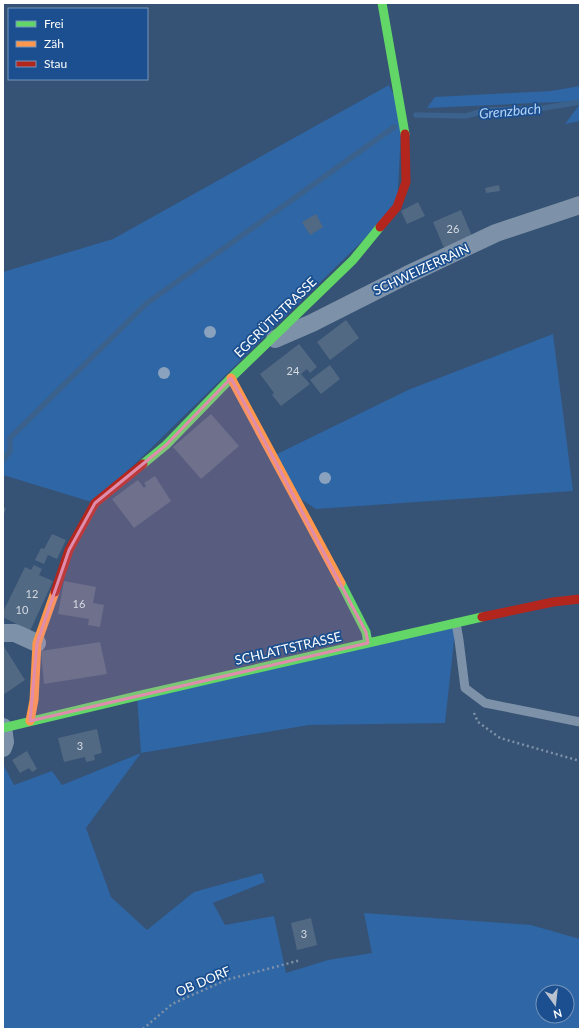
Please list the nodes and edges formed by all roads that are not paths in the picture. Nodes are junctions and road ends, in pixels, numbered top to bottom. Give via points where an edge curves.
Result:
1 (382, 3) edge
2 (580, 205) edge
3 (267, 343) junction
4 (231, 378) junction
5 (580, 599) edge
6 (456, 623) junction
7 (3, 633) edge
8 (37, 643) junction
9 (368, 643) junction
10 (30, 721) junction
11 (580, 722) edge
12 (3, 727) edge
13 (3, 748) edge

1 - 3 street, EGGRÜTISTRASSE via 405,130 406,182 397,206 353,260
2 - 3 street, SCHWEIZERRAIN via 496,234
3 - 4 street, EGGRÜTISTRASSE
4 - 8 street, EGGRÜTISTRASSE via 166,444 94,503 69,550
4 - 9 street via 358,613
5 - 6 street, SCHLATTSTRASSE via 553,602
6 - 9 street, SCHLATTSTRASSE
6 - 11 lane via 465,688 485,703
7 - 8 street via 15,633
8 - 10 street, EGGRÜTISTRASSE via 34,700
9 - 10 street, SCHLATTSTRASSE
10 - 12 street, SCHLATTSTRASSE
12 - 13 street

